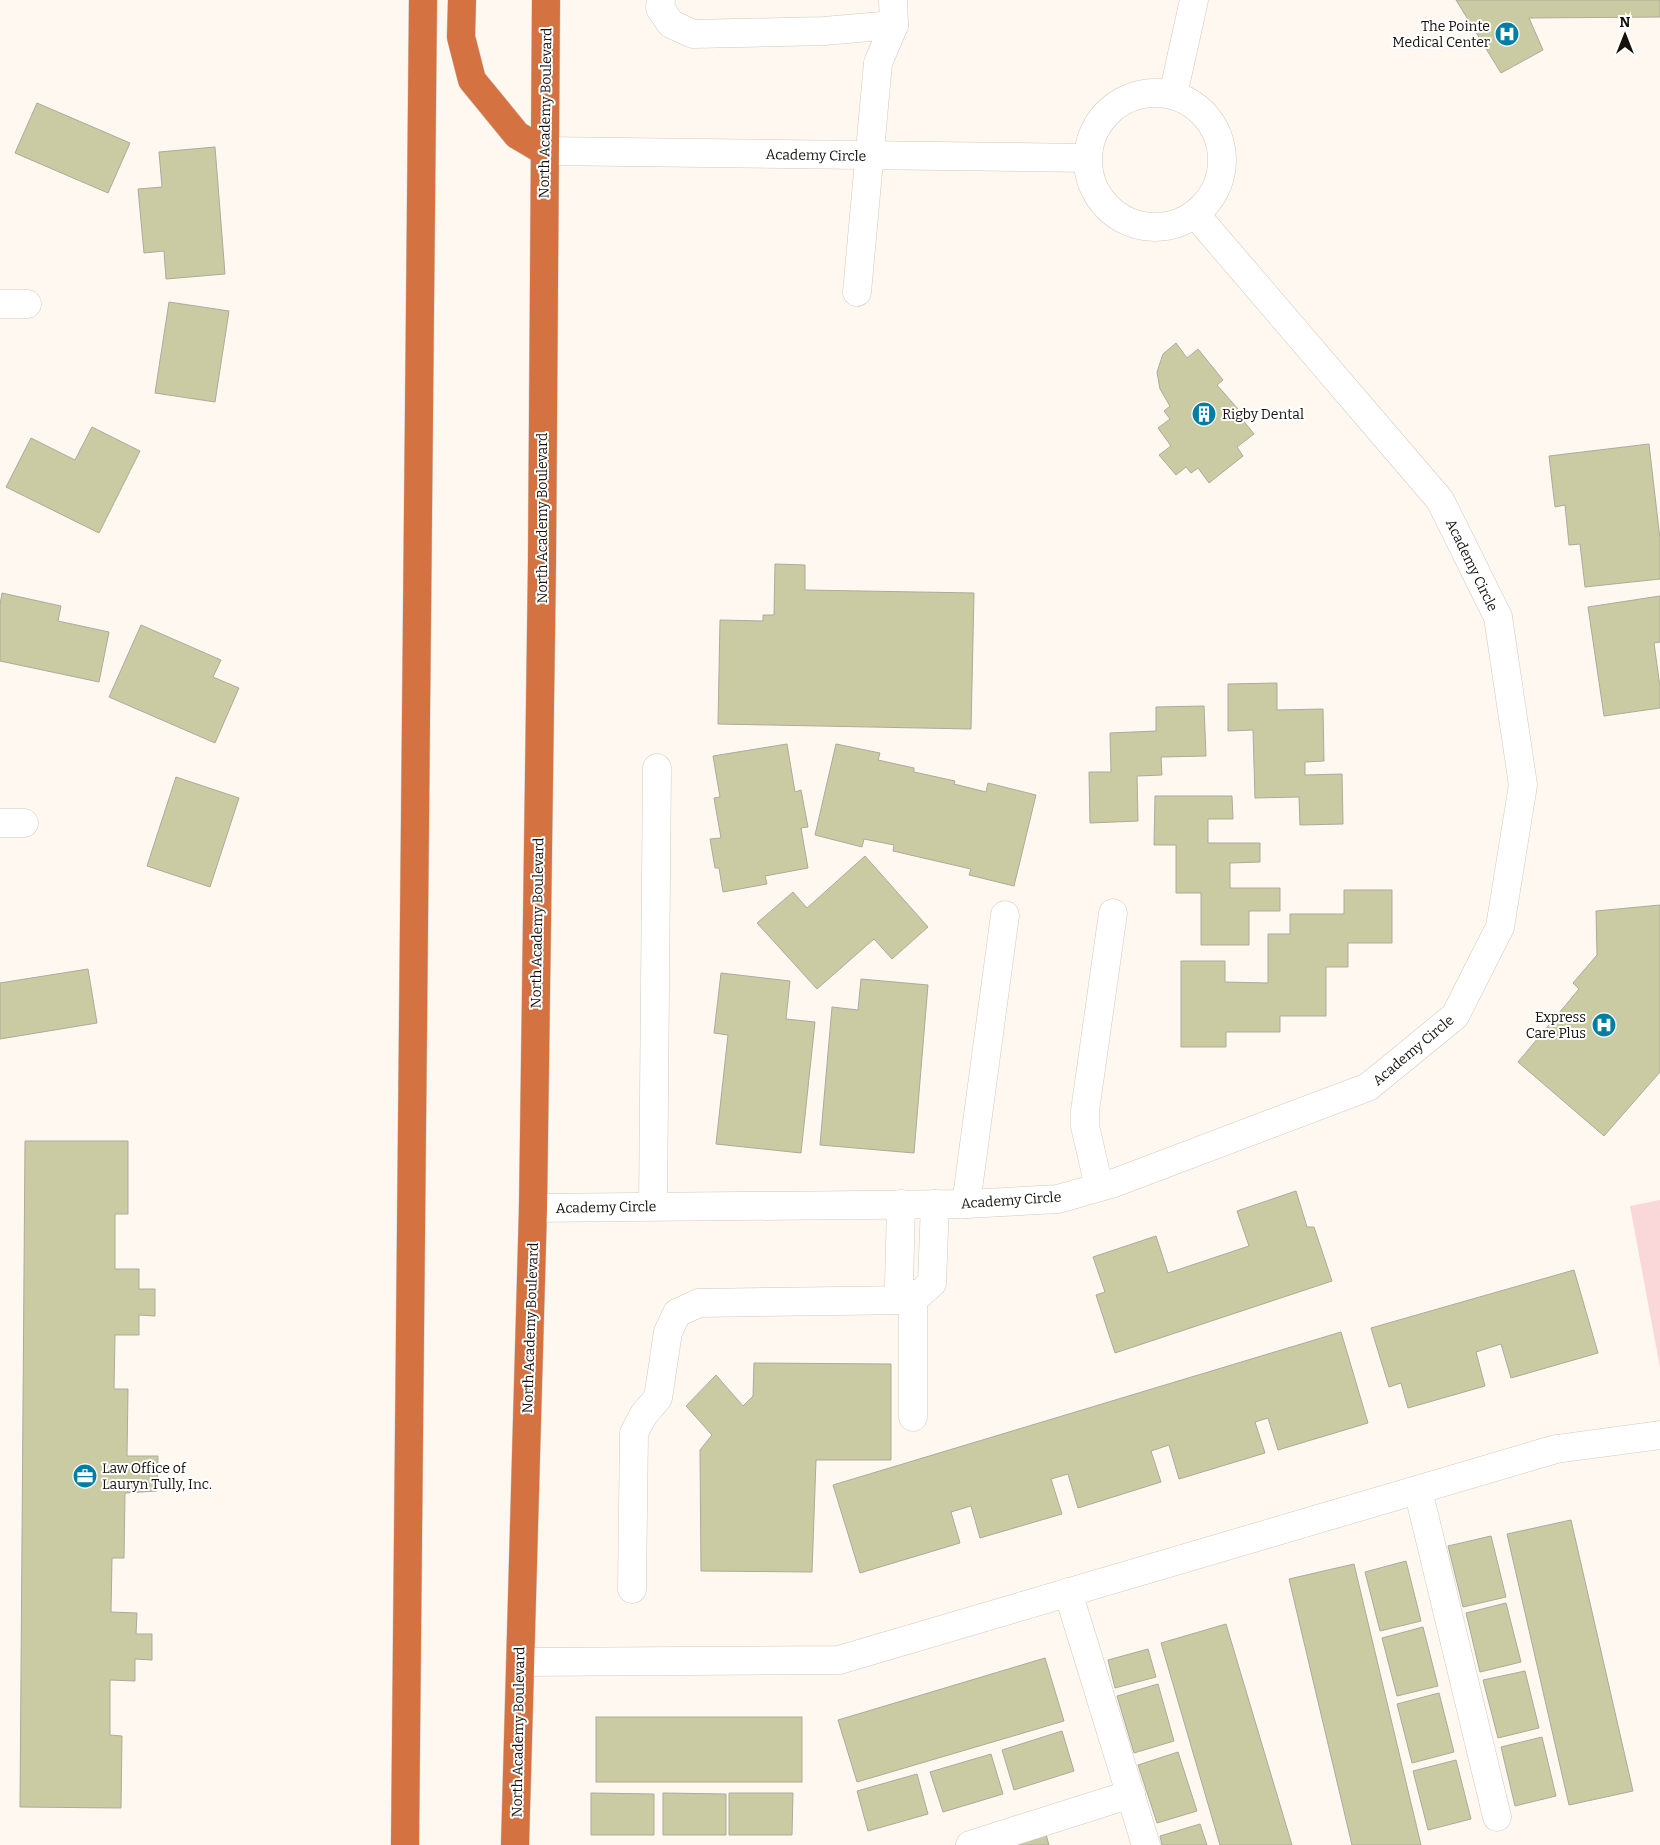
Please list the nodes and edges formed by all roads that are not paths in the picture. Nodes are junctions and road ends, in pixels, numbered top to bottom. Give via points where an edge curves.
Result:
1 (423, 0) edge
2 (462, 0) edge
3 (546, 0) edge
4 (661, 0) edge
5 (1194, 0) edge
6 (894, 13) edge
7 (1173, 95) junction
8 (544, 151) junction
9 (869, 155) junction
10 (1087, 158) junction
11 (1196, 215) junction
12 (857, 292) dead end
13 (0, 304) edge
14 (27, 304) dead end
15 (656, 768) dead end
16 (1113, 913) dead end
17 (1005, 915) dead end
18 (1100, 1187) junction
19 (901, 1204) junction
20 (936, 1204) junction
21 (966, 1204) junction
22 (653, 1206) junction
23 (533, 1208) junction
24 (913, 1300) junction
25 (913, 1417) dead end
26 (1660, 1435) edge
27 (1418, 1490) junction
28 (632, 1590) dead end
29 (1068, 1592) junction
30 (520, 1662) junction
31 (1131, 1794) junction
32 (1497, 1817) dead end
33 (405, 1845) edge
34 (515, 1845) edge
35 (970, 1845) edge
36 (1146, 1845) edge

1 - 33 highway
2 - 8 highway via 461,37 472,80 517,135
3 - 8 highway, North Academy Boulevard
4 - 6 street via 660,8 671,24 694,34 824,31
5 - 7 street
6 - 9 street via 878,62
7 - 10 street via 1149,93 1126,100 1106,114 1093,134
7 - 11 street via 1197,106 1213,124 1222,146 1223,169 1212,198
8 - 9 street, Academy Circle
8 - 23 highway, North Academy Boulevard
9 - 10 street, Academy Circle
9 - 12 street
10 - 11 street via 1091,181 1102,202 1119,218 1153,228 1175,225
11 - 18 street, Academy Circle via 1440,500 1498,616 1523,785 1500,927 1455,1016 1368,1087
13 - 14 street
15 - 22 street
16 - 18 street via 1085,1111 1085,1126
17 - 21 street
18 - 21 street, Academy Circle via 1058,1199
19 - 20 street, Academy Circle
19 - 22 street, Academy Circle
19 - 24 street via 899,1285
20 - 21 street, Academy Circle
20 - 24 street via 932,1283
22 - 23 street, Academy Circle
23 - 30 highway, North Academy Boulevard
24 - 25 street
24 - 28 street via 699,1303 677,1313 668,1332 658,1398 634,1433
26 - 27 street via 1556,1449
27 - 29 street
27 - 32 street
29 - 30 street via 839,1660
29 - 31 street
30 - 34 highway, North Academy Boulevard
31 - 35 street
31 - 36 street

